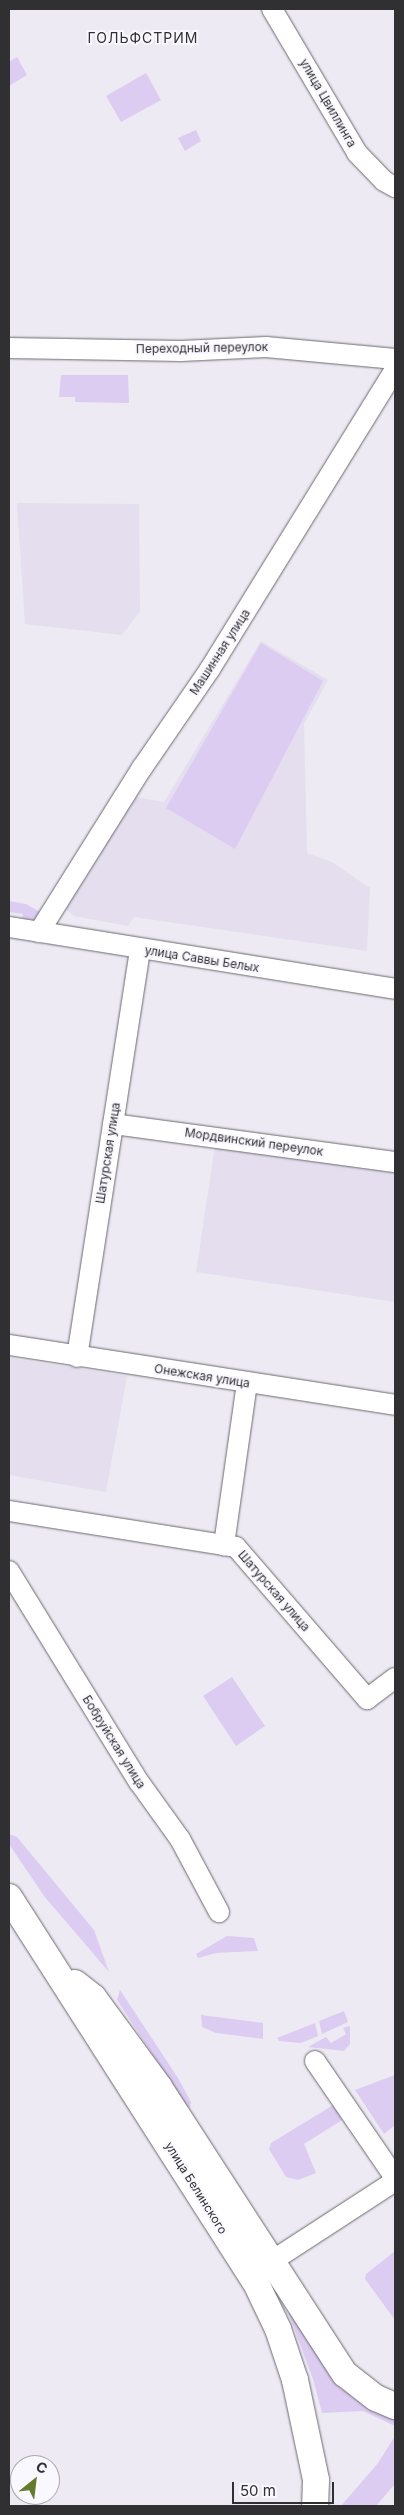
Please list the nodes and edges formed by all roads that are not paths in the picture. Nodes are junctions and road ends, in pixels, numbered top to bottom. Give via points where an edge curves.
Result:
1 (272, 9) edge
2 (395, 187) edge
3 (9, 348) edge
4 (395, 358) edge
5 (395, 370) edge
6 (9, 927) edge
7 (39, 932) junction
8 (140, 950) junction
9 (395, 989) edge
10 (113, 1124) junction
11 (395, 1162) edge
12 (9, 1345) edge
13 (77, 1357) junction
14 (247, 1383) junction
15 (395, 1405) edge
16 (9, 1511) edge
17 (224, 1545) junction
18 (9, 1572) edge
19 (395, 1678) edge
20 (9, 1897) edge
21 (219, 1912) dead end
22 (51, 1962) junction
23 (315, 2060) dead end
24 (395, 2180) edge
25 (272, 2261) junction
26 (395, 2406) edge
27 (315, 2506) edge

1 - 2 street, улица Цвиллинга via 356,153 384,181
3 - 4 street, Переходный переулок via 181,350 266,347
5 - 7 street, Машинная улица via 210,669 142,768
6 - 7 street, улица Саввы Белых
7 - 8 street, улица Саввы Белых
8 - 9 street, улица Саввы Белых
8 - 10 street, Шатурская улица
10 - 11 street, Мордвинский переулок
10 - 13 street, Шатурская улица
12 - 13 street, Онежская улица
13 - 14 street, Онежская улица
14 - 15 street, Онежская улица
14 - 17 street, Шатурская улица
16 - 17 street
17 - 19 street, Шатурская улица via 236,1547 367,1699
18 - 21 street, Бобруйская улица via 139,1782 180,1839
20 - 22 main road, улица Белинского
22 - 25 main road via 93,1997 159,2087
22 - 27 main road, улица Белинского via 255,2281 278,2329 295,2380 316,2480
23 - 24 street
24 - 25 street
25 - 26 main road via 345,2374 376,2398

